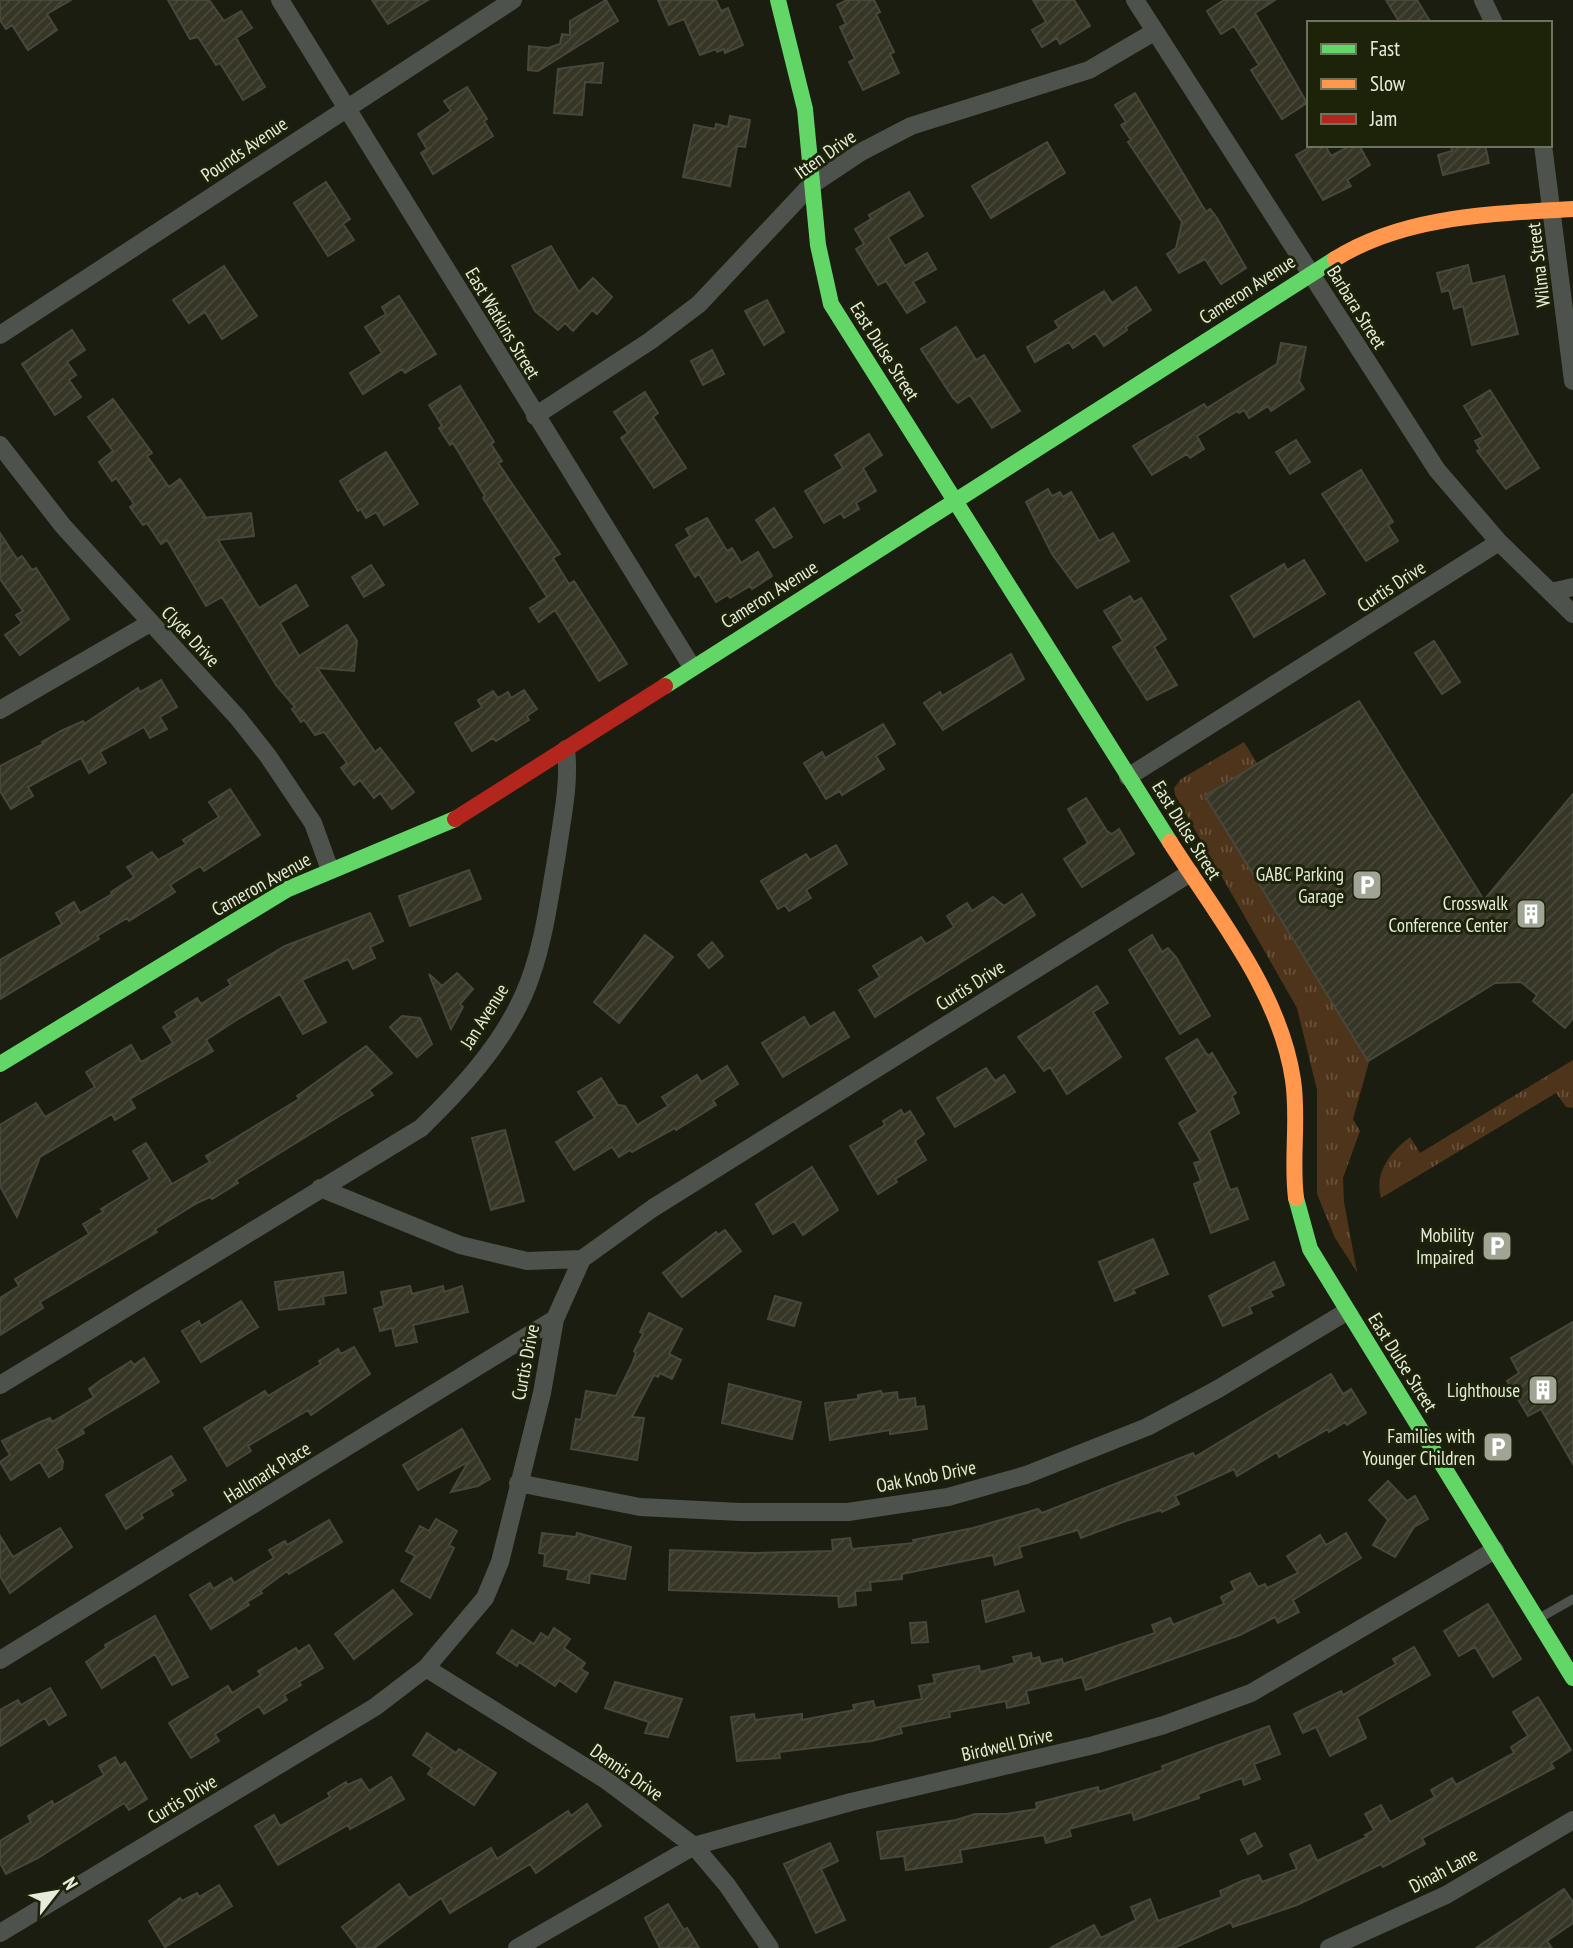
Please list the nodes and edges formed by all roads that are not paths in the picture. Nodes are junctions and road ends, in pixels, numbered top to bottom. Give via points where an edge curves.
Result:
1 (280, 0) edge
2 (513, 0) edge
3 (778, 0) edge
4 (1135, 0) edge
5 (1483, 0) edge
6 (1493, 21) edge
7 (1154, 32) junction
8 (346, 106) junction
9 (1543, 147) edge
10 (810, 186) junction
11 (1573, 209) edge
12 (1552, 210) junction
13 (1311, 273) junction
14 (0, 335) edge
15 (1573, 381) edge
16 (535, 416) junction
17 (0, 445) edge
18 (955, 501) junction
19 (1499, 542) junction
20 (1573, 587) edge
21 (1551, 592) junction
22 (1573, 614) edge
23 (150, 623) junction
24 (692, 667) junction
25 (0, 710) edge
26 (566, 748) junction
27 (1128, 777) junction
28 (330, 870) junction
29 (1190, 873) junction
30 (0, 1064) edge
31 (320, 1188) junction
32 (582, 1259) junction
33 (1346, 1312) junction
34 (555, 1319) junction
35 (0, 1384) edge
36 (518, 1483) junction
37 (1495, 1550) junction
38 (1573, 1599) edge
39 (1538, 1620) junction
40 (0, 1660) edge
41 (426, 1668) junction
42 (1573, 1678) edge
43 (1573, 1820) edge
44 (694, 1846) junction
45 (0, 1933) edge
46 (517, 1948) edge
47 (770, 1948) edge
48 (1329, 1948) edge

1 - 8 street, East Watkins Street
2 - 8 street, Pounds Avenue
3 - 10 street, East Dulse Street via 797,70 810,146
4 - 7 street, Barbara Street
5 - 6 street
7 - 10 street, Itten Drive via 1079,74 911,126
7 - 13 street, Barbara Street
8 - 14 street, Pounds Avenue
8 - 16 street, East Watkins Street
9 - 12 street, Wilma Street
10 - 16 street, Itten Drive via 699,304
10 - 18 street, East Dulse Street via 820,268 831,304
11 - 12 street, Cameron Avenue
12 - 13 street, Cameron Avenue via 1402,227 1356,246
12 - 15 street, Wilma Street
13 - 18 street, Cameron Avenue
13 - 19 street, Barbara Street via 1431,461
16 - 24 street, East Watkins Street
17 - 23 street, Clyde Drive via 63,526
18 - 24 street, Cameron Avenue
18 - 27 street, East Dulse Street
19 - 21 street, Barbara Street
19 - 27 street, Curtis Drive
20 - 21 street
21 - 22 street, Barbara Street
23 - 25 street
23 - 28 street, Clyde Drive via 268,756 313,823
24 - 26 street, Cameron Avenue
26 - 28 street, Cameron Avenue via 451,821 373,857
26 - 31 street, Jan Avenue via 569,775 548,910 525,992 504,1031 455,1094 421,1128
27 - 29 street, East Dulse Street
28 - 30 street, Cameron Avenue via 288,889
29 - 32 street, Curtis Drive via 653,1208
29 - 33 street, East Dulse Street via 1256,978 1281,1033 1295,1095 1293,1198 1298,1221
31 - 32 street via 460,1245 527,1261
31 - 35 street, Jan Avenue
32 - 34 street, Curtis Drive
33 - 36 street, Oak Knob Drive via 1146,1427 1026,1475 948,1497 848,1512 740,1512 640,1507
33 - 37 street, East Dulse Street
34 - 36 street, Curtis Drive via 542,1393
34 - 40 street, Hallmark Place
36 - 41 street, Curtis Drive via 500,1562 485,1598
37 - 39 street, East Dulse Street
37 - 44 street, Birdwell Drive via 1251,1693 1189,1716 1094,1745 851,1802
38 - 39 lane
39 - 42 street, East Dulse Street
41 - 44 street, Dennis Drive via 606,1780
41 - 45 street, Curtis Drive via 375,1707
43 - 48 street, Dinah Lane via 1446,1895
44 - 46 street, Birdwell Drive
44 - 47 street, Dennis Drive

